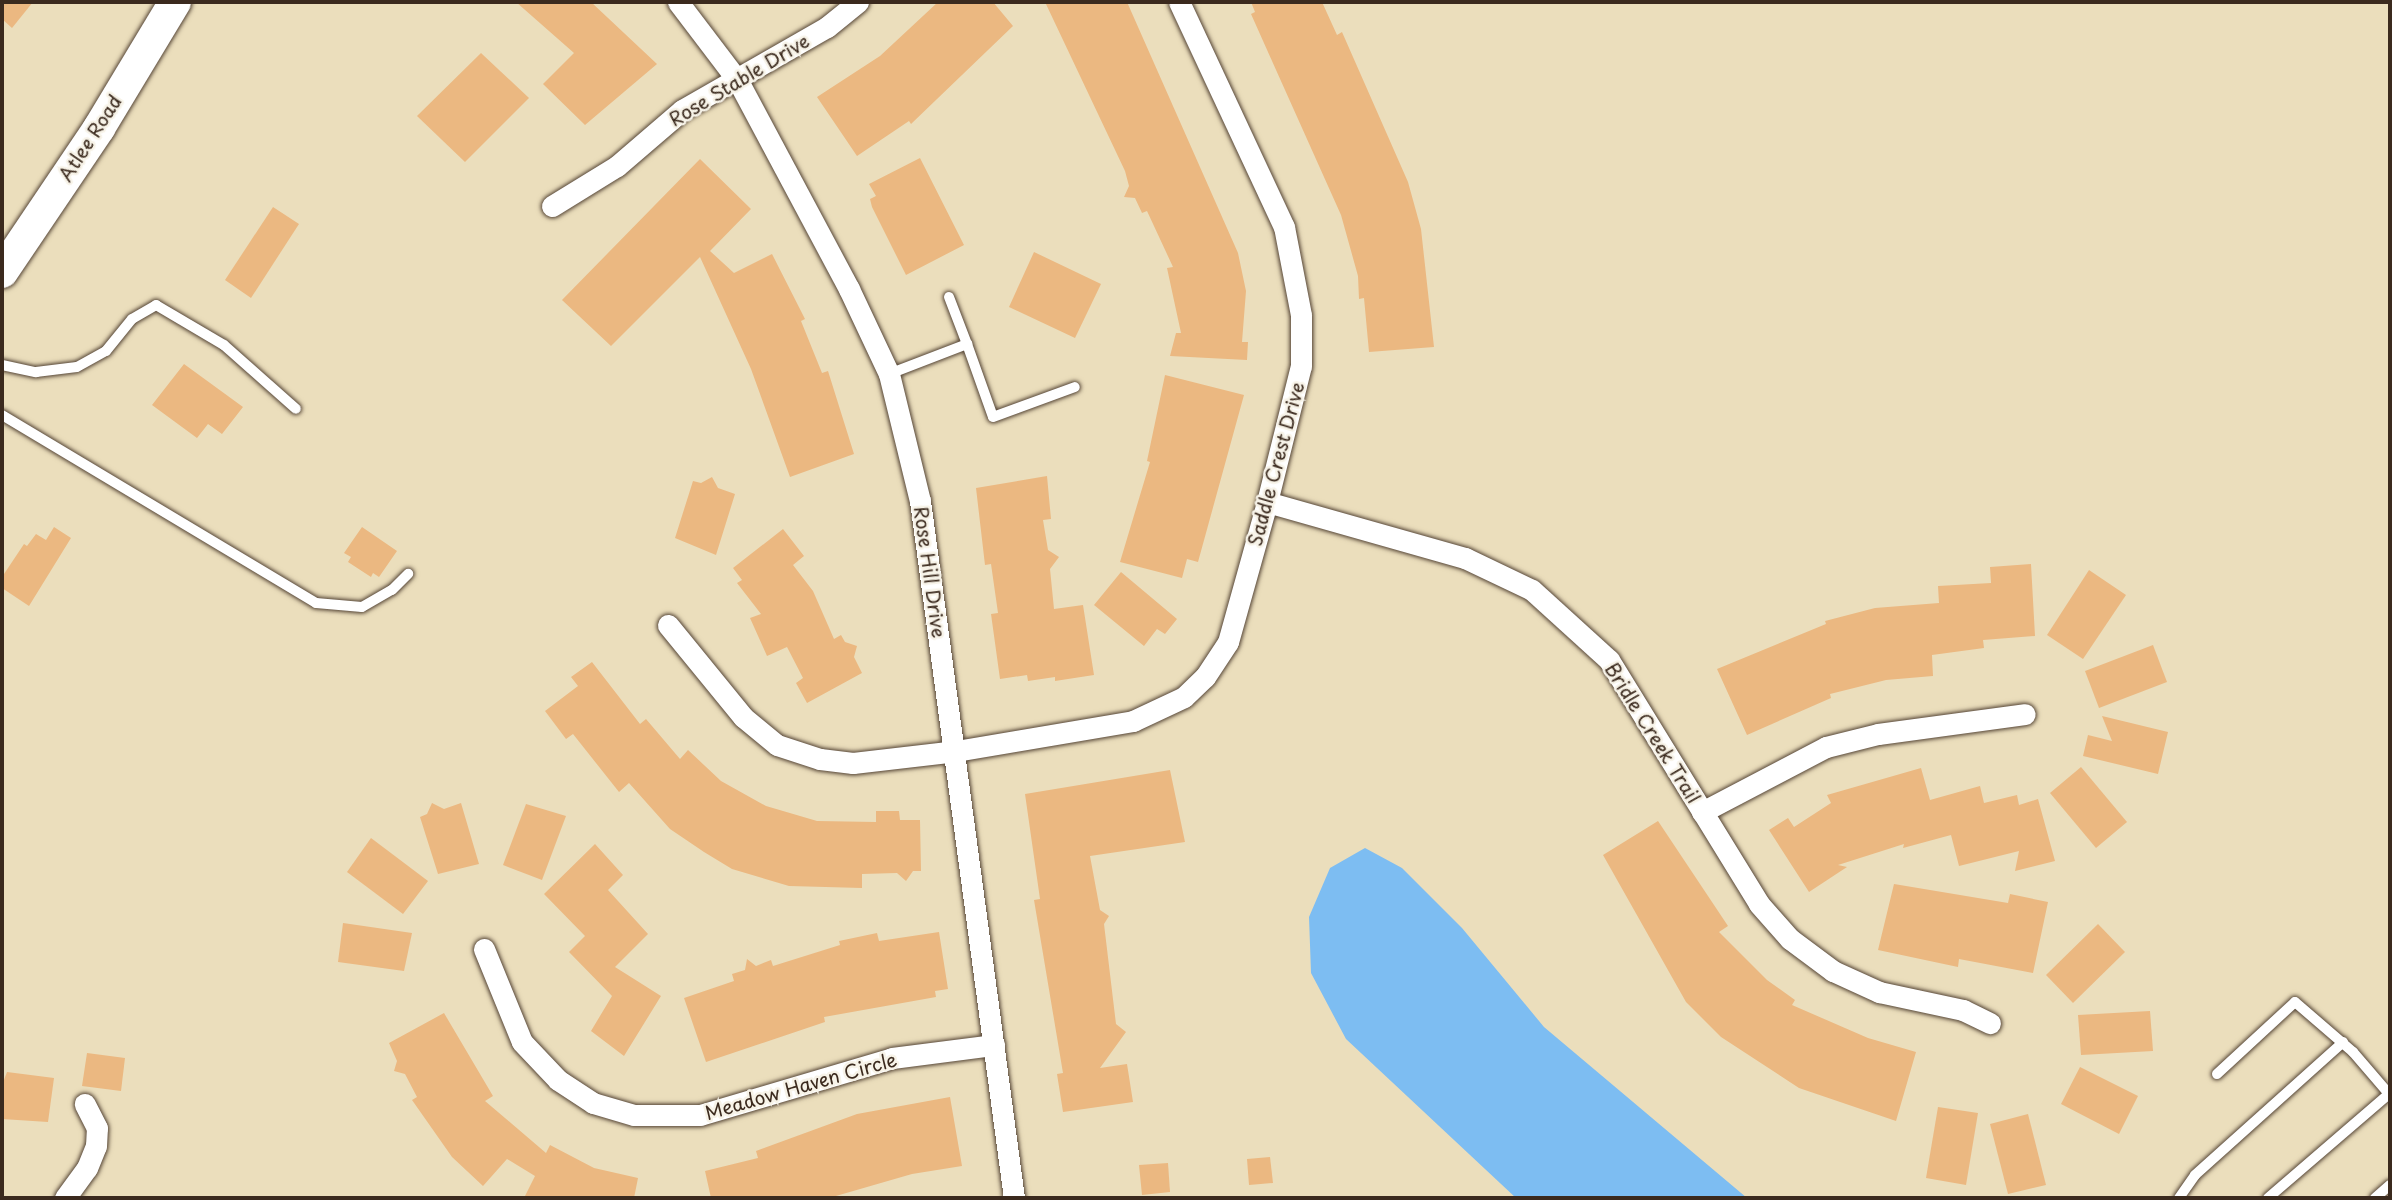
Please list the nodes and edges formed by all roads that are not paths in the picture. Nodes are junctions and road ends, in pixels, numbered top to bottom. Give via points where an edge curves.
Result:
1 (175, 2) edge
2 (678, 2) edge
3 (858, 2) edge
4 (1179, 2) edge
5 (738, 81) junction
6 (552, 206) dead end
7 (2, 272) edge
8 (949, 297) dead end
9 (967, 344) junction
10 (2, 365) edge
11 (889, 374) junction
12 (1075, 387) dead end
13 (296, 409) dead end
14 (2, 415) edge
15 (1267, 502) junction
16 (408, 574) dead end
17 (668, 625) dead end
18 (2025, 714) dead end
19 (956, 751) junction
20 (1702, 812) junction
21 (484, 949) dead end
22 (1990, 1023) dead end
23 (2343, 1042) junction
24 (994, 1045) junction
25 (2217, 1074) dead end
26 (2390, 1094) edge
27 (85, 1104) dead end
28 (2390, 1185) edge
29 (65, 1198) edge
30 (1014, 1198) edge
31 (2179, 1198) edge
32 (2268, 1198) edge
33 (2375, 1198) edge

1 - 7 main road, Atlee Road via 99,128
2 - 5 street, Rose Hill Drive
3 - 5 street, Rose Stable Drive via 827,27
4 - 15 street, Saddle Crest Drive via 1284,227 1297,282 1301,366
5 - 6 street, Rose Stable Drive via 682,110 617,166
5 - 11 street, Rose Hill Drive
8 - 9 lane
9 - 11 lane
9 - 12 lane via 993,417
10 - 13 lane via 36,372 77,367 106,351 132,319 156,306 224,345
11 - 19 street, Rose Hill Drive via 920,501
14 - 16 lane via 316,603 362,607
15 - 19 street, Saddle Crest Drive via 1227,642 1206,677 1184,697 1133,722
15 - 20 street, Bridle Creek Trail via 1465,558 1532,590 1609,660
17 - 19 street, Saddle Crest Drive via 743,717 777,745 820,759 853,763
18 - 20 street via 1878,734 1826,747
19 - 24 street, Rose Hill Drive
20 - 22 street, Bridle Creek Trail via 1759,904 1790,939 1833,971 1880,992 1963,1010
21 - 24 street, Meadow Haven Circle via 522,1042 558,1080 593,1103 634,1115 700,1115 892,1058
23 - 25 lane via 2295,1002
23 - 26 lane
23 - 31 lane via 2195,1175
24 - 30 street, Rose Hill Drive
26 - 32 lane
27 - 29 street via 97,1128 96,1146 87,1168
28 - 33 lane

